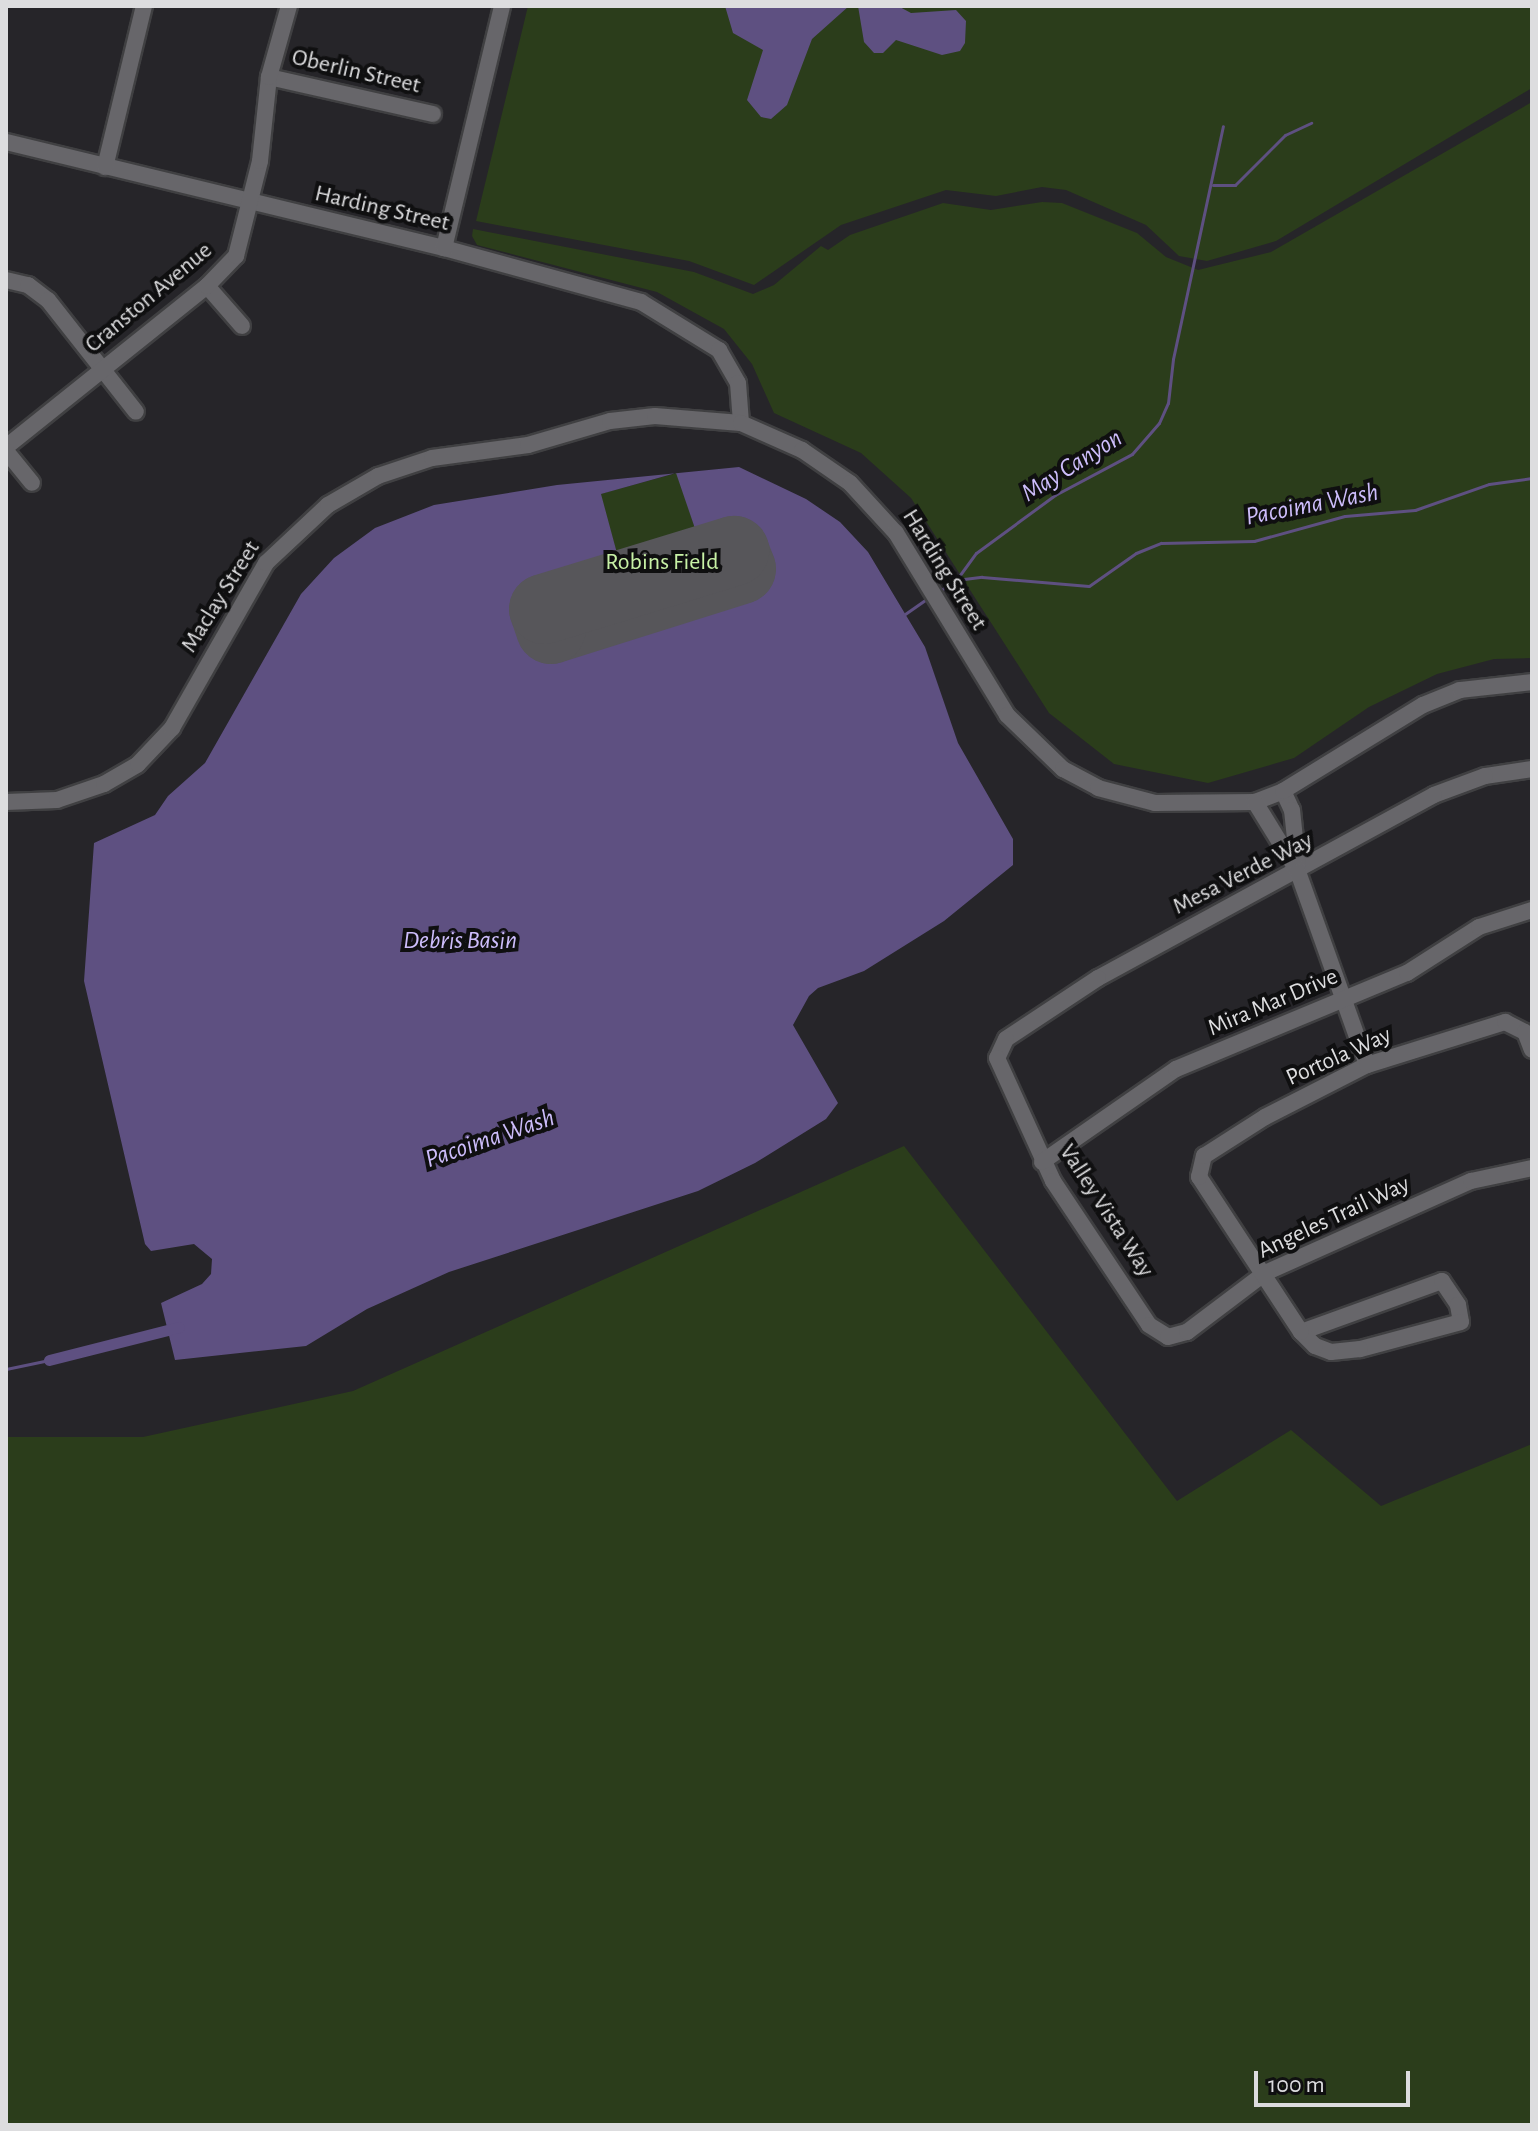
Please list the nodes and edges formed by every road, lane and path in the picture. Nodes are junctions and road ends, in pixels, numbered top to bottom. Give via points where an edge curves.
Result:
1 (144, 6) edge
2 (289, 6) edge
3 (502, 6) edge
4 (269, 77) junction
5 (433, 114) dead end
6 (6, 142) edge
7 (105, 167) junction
8 (250, 202) junction
9 (444, 248) junction
10 (6, 280) edge
11 (207, 286) junction
12 (242, 326) dead end
13 (102, 368) junction
14 (136, 412) dead end
15 (741, 423) junction
16 (6, 449) edge
17 (32, 483) dead end
18 (1532, 682) edge
19 (1532, 769) edge
20 (1283, 791) junction
21 (6, 802) edge
22 (1255, 802) junction
23 (1298, 872) junction
24 (1532, 910) edge
25 (1344, 1000) junction
26 (1532, 1050) edge
27 (997, 1058) joint
28 (1367, 1065) junction
29 (1042, 1162) junction
30 (1532, 1168) edge
31 (1265, 1273) junction
32 (1301, 1332) junction
33 (1168, 1337) joint

1 - 7 street
2 - 4 street, Cranston Avenue
3 - 9 street
4 - 5 street, Oberlin Street
4 - 8 street, Cranston Avenue
6 - 7 street, Harding Street
7 - 8 street, Harding Street
8 - 9 street, Harding Street
8 - 11 street, Cranston Avenue via 236,256
9 - 15 street, Harding Street via 641,302 701,335 731,366 743,402
10 - 13 street via 28,285 48,300
11 - 12 street
11 - 13 street, Cranston Avenue
13 - 14 street
13 - 16 street, Cranston Avenue
15 - 21 street, Maclay Street via 670,416 610,421 528,445 432,458 378,476 328,505 266,563 172,728 138,764 104,784 57,800
15 - 22 street, Harding Street via 802,450 850,483 896,533 1007,715 1063,769 1098,788 1155,803
16 - 17 street
18 - 20 street, Harding Street via 1460,690 1423,705
19 - 23 street, Mesa Verde Way via 1485,776 1434,795
20 - 22 street, Harding Street
20 - 23 street via 1292,810
22 - 23 street
23 - 25 street
23 - 27 street, Mesa Verde Way via 1098,978 1006,1039
24 - 25 street, Mira Mar Drive via 1479,927 1407,973
25 - 28 street
25 - 29 street, Mira Mar Drive via 1167,1074
26 - 28 street, Portola Way via 1525,1032 1505,1022
27 - 29 street, Valley Vista Way
28 - 31 street, Portola Way via 1223,1142 1198,1167 1199,1177
29 - 33 street, Valley Vista Way via 1149,1325
30 - 31 street, Angeles Trail Way via 1471,1181
31 - 32 street
31 - 33 street, Angeles Trail Way via 1187,1332
32 - 32 street via 1442,1281 1458,1305 1461,1322 1331,1352

